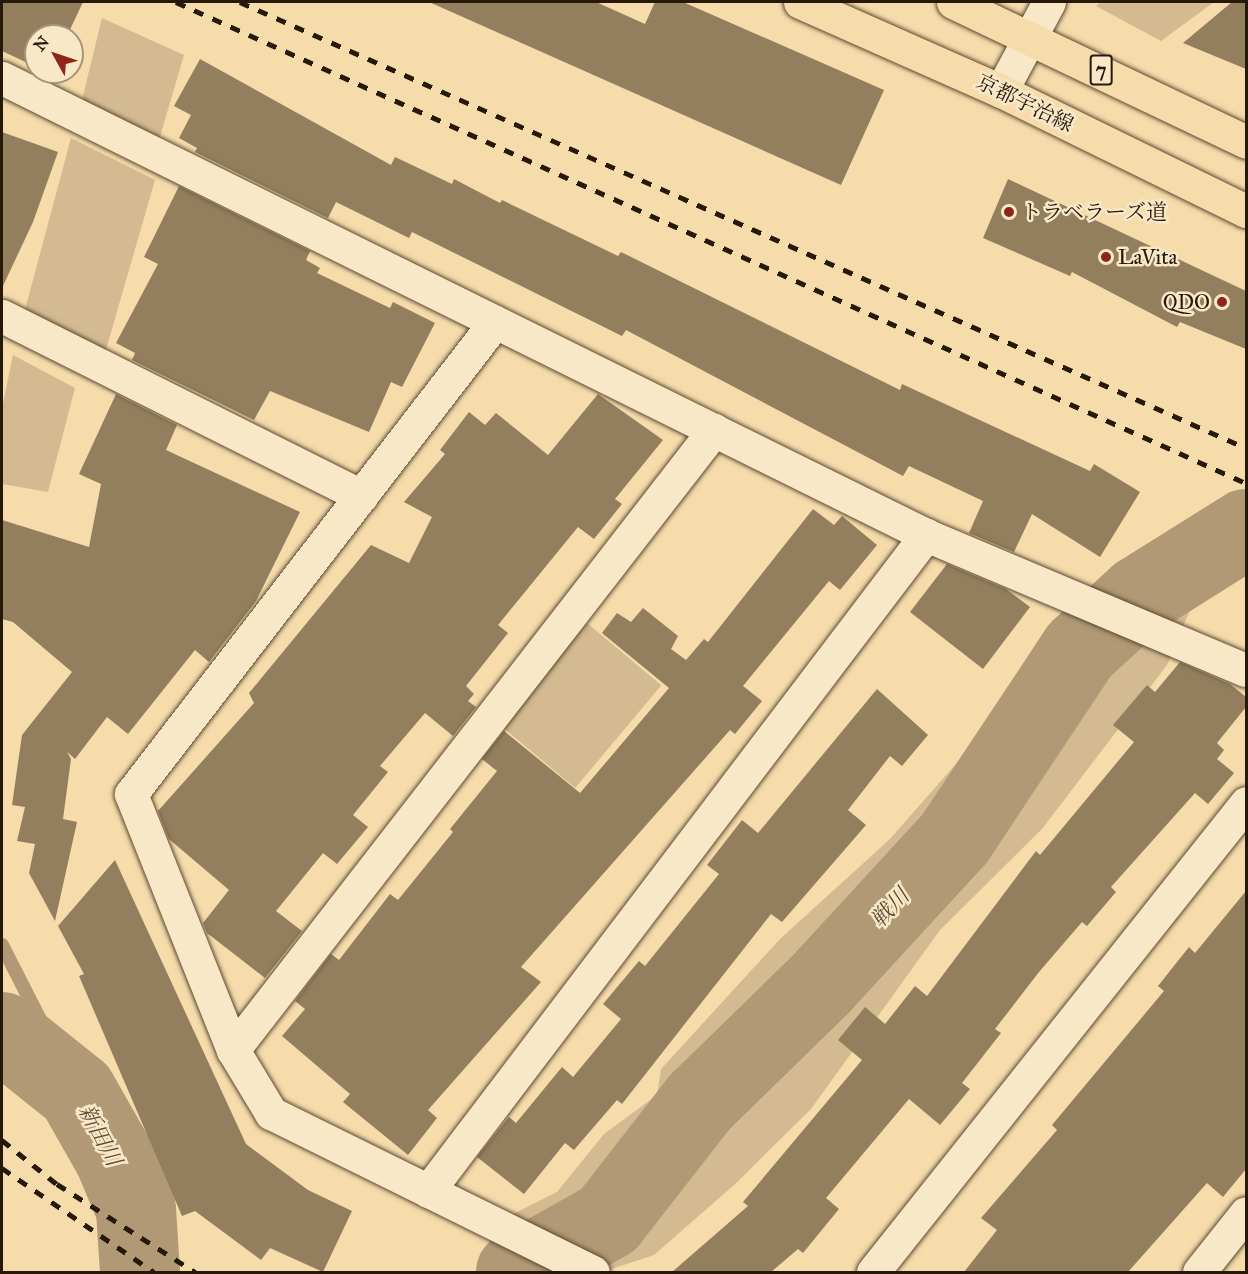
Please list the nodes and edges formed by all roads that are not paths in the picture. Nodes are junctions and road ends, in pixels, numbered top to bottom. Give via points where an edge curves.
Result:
1 (800, 2) edge
2 (953, 2) edge
3 (1049, 2) edge
4 (1027, 38) junction
5 (2, 78) edge
6 (1001, 91) junction
7 (1246, 142) edge
8 (1246, 211) edge
9 (2, 316) edge
10 (495, 322) junction
11 (714, 430) junction
12 (361, 496) junction
13 (926, 535) junction
14 (1246, 670) edge
15 (1246, 803) edge
16 (233, 1050) junction
17 (428, 1191) junction
18 (1246, 1213) edge
19 (593, 1272) edge
20 (873, 1272) edge
21 (1199, 1272) edge

1 - 6 main road, 京都宇治線
2 - 4 main road, 7
3 - 4 street
4 - 6 street
4 - 7 main road, 7
5 - 10 street
6 - 8 main road, 京都宇治線
9 - 12 street
10 - 11 street
10 - 12 street
11 - 13 street
11 - 16 street
12 - 16 street via 131,794
13 - 14 street
13 - 17 street
15 - 20 street
16 - 17 street via 271,1113
17 - 19 street
18 - 21 street

